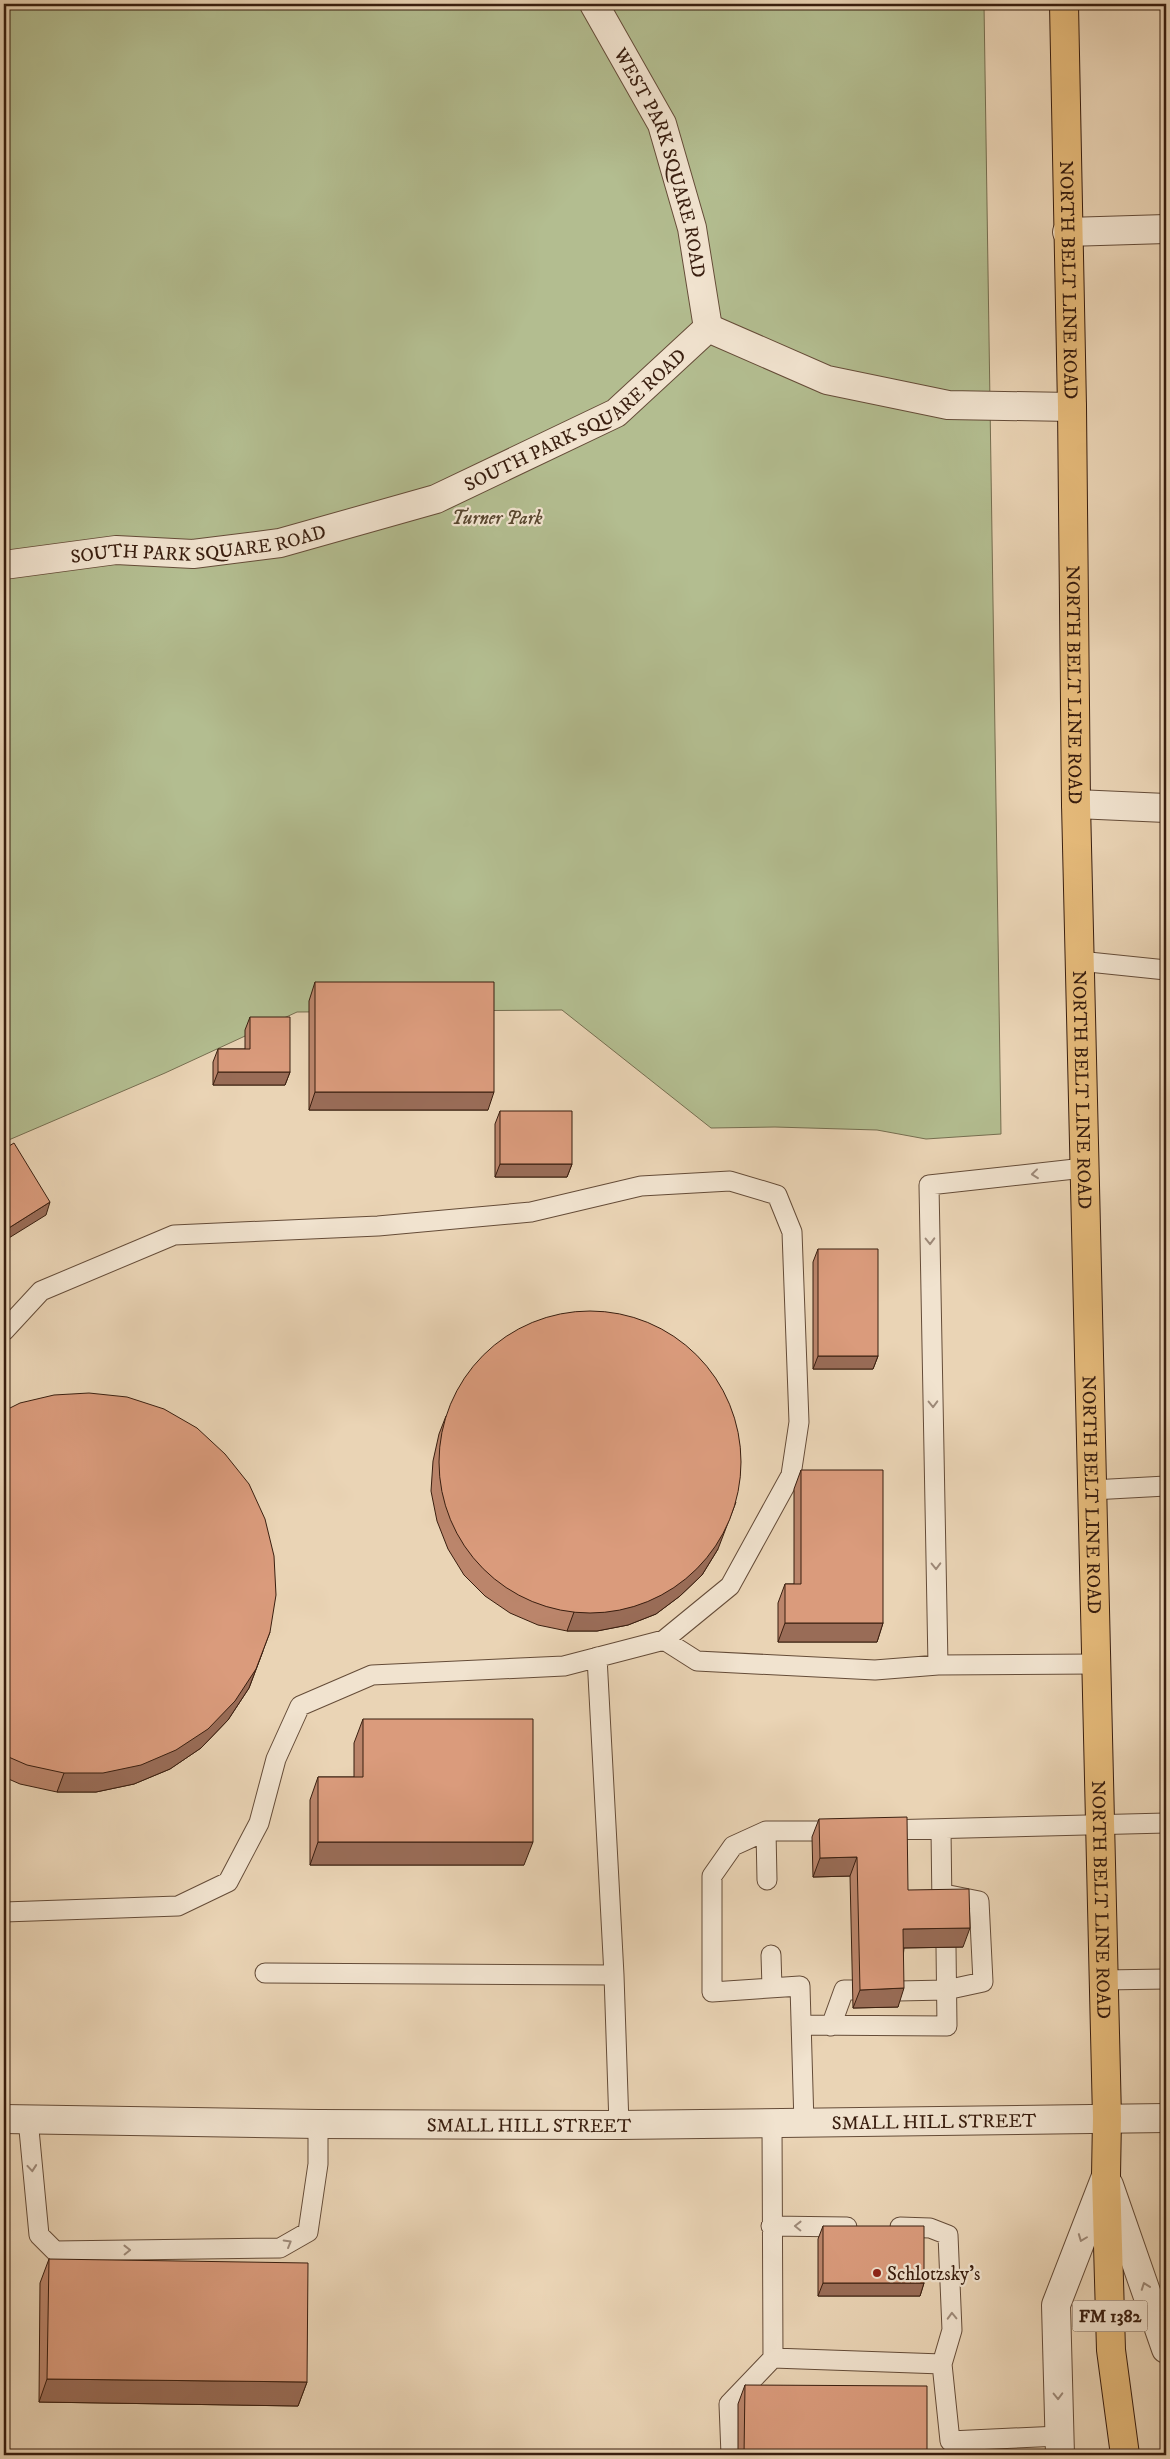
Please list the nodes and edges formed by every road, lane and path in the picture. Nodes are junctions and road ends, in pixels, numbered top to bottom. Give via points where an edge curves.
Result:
1 (594, 4) edge
2 (1064, 4) edge
3 (1166, 229) edge
4 (1067, 232) junction
5 (708, 328) junction
6 (1072, 407) junction
7 (4, 565) edge
8 (1076, 804) junction
9 (1166, 808) edge
10 (1079, 961) junction
11 (1166, 970) edge
12 (1084, 1168) junction
13 (4, 1331) edge
14 (1166, 1486) edge
15 (1092, 1490) junction
16 (664, 1640) junction
17 (598, 1657) junction
18 (1096, 1664) junction
19 (938, 1665) junction
20 (1166, 1823) edge
21 (1100, 1824) junction
22 (941, 1830) junction
23 (766, 1831) junction
24 (767, 1880) dead end
25 (4, 1912) edge
26 (946, 1947) edge
27 (771, 1955) dead end
28 (265, 1973) dead end
29 (614, 1975) junction
30 (1166, 1979) edge
31 (1104, 1980) junction
32 (772, 1988) junction
33 (852, 1990) dead end
34 (946, 1990) junction
35 (898, 1991) edge
36 (801, 2025) junction
37 (831, 2026) junction
38 (1107, 2118) junction
39 (1166, 2118) edge
40 (16, 2119) edge
41 (318, 2124) junction
42 (772, 2124) junction
43 (804, 2124) junction
44 (619, 2125) junction
45 (1106, 2176) junction
46 (771, 2226) junction
47 (860, 2227) edge
48 (880, 2227) edge
49 (1166, 2349) edge
50 (773, 2358) junction
51 (942, 2364) junction
52 (1060, 2445) edge
53 (950, 2448) edge
54 (731, 2455) edge
55 (1125, 2455) edge

1 - 5 street, WEST PARK SQUARE ROAD via 662,124 692,228
2 - 4 main road, NORTH BELT LINE ROAD
3 - 4 street
4 - 6 main road, NORTH BELT LINE ROAD
5 - 6 street via 827,380 948,405
5 - 7 street, SOUTH PARK SQUARE ROAD via 616,413 436,500 280,543 193,554 116,550
6 - 8 main road, NORTH BELT LINE ROAD
8 - 9 street
8 - 10 main road, NORTH BELT LINE ROAD
10 - 11 lane
10 - 12 main road, NORTH BELT LINE ROAD
12 - 15 main road, NORTH BELT LINE ROAD
12 -> 19 lane via 930,1185
13 - 16 lane via 41,1291 174,1235 378,1226 531,1212 641,1186 730,1181 778,1195 792,1232 799,1422 791,1475 730,1586
14 - 15 lane
15 - 18 main road, NORTH BELT LINE ROAD
16 - 17 lane
16 - 19 lane via 697,1661 875,1670
17 - 25 lane via 564,1666 372,1675 300,1706 276,1759 259,1823 228,1882 178,1906
17 - 29 lane
18 - 19 lane
18 - 21 main road, NORTH BELT LINE ROAD
20 - 21 lane
21 - 22 lane
21 - 31 main road, NORTH BELT LINE ROAD
22 - 23 lane
22 - 34 lane via 943,1901 979,1900 983,1982
23 - 24 lane
23 - 32 lane via 733,1846 712,1876 712,1992
26 - 34 lane
27 - 32 lane
28 - 29 lane
29 - 44 lane
30 - 31 lane
31 - 38 main road, NORTH BELT LINE ROAD
32 - 36 lane via 800,1986
33 - 37 lane via 844,1990
34 - 35 lane
34 - 37 lane via 947,2026
36 - 37 lane
36 - 43 lane
38 - 39 street, SMALL HILL STREET
38 - 43 street, SMALL HILL STREET
38 - 45 main road, NORTH BELT LINE ROAD
40 - 41 street, SMALL HILL STREET
40 -> 41 lane via 39,2235 55,2251 280,2248 308,2232 318,2164
41 - 44 street, SMALL HILL STREET
42 - 43 street, SMALL HILL STREET
42 - 44 street, SMALL HILL STREET
42 - 46 lane
49 -> 45 street
45 -> 52 street, NORTH BELT LINE ROAD / FM 1382 via 1056,2305
45 - 55 main road, NORTH BELT LINE ROAD / FM 1382 via 1111,2350
47 -> 46 lane
46 - 50 lane
51 -> 48 lane via 952,2330 948,2235 930,2228
50 - 51 lane
50 - 54 lane via 729,2404
51 - 53 lane
52 - 53 lane

